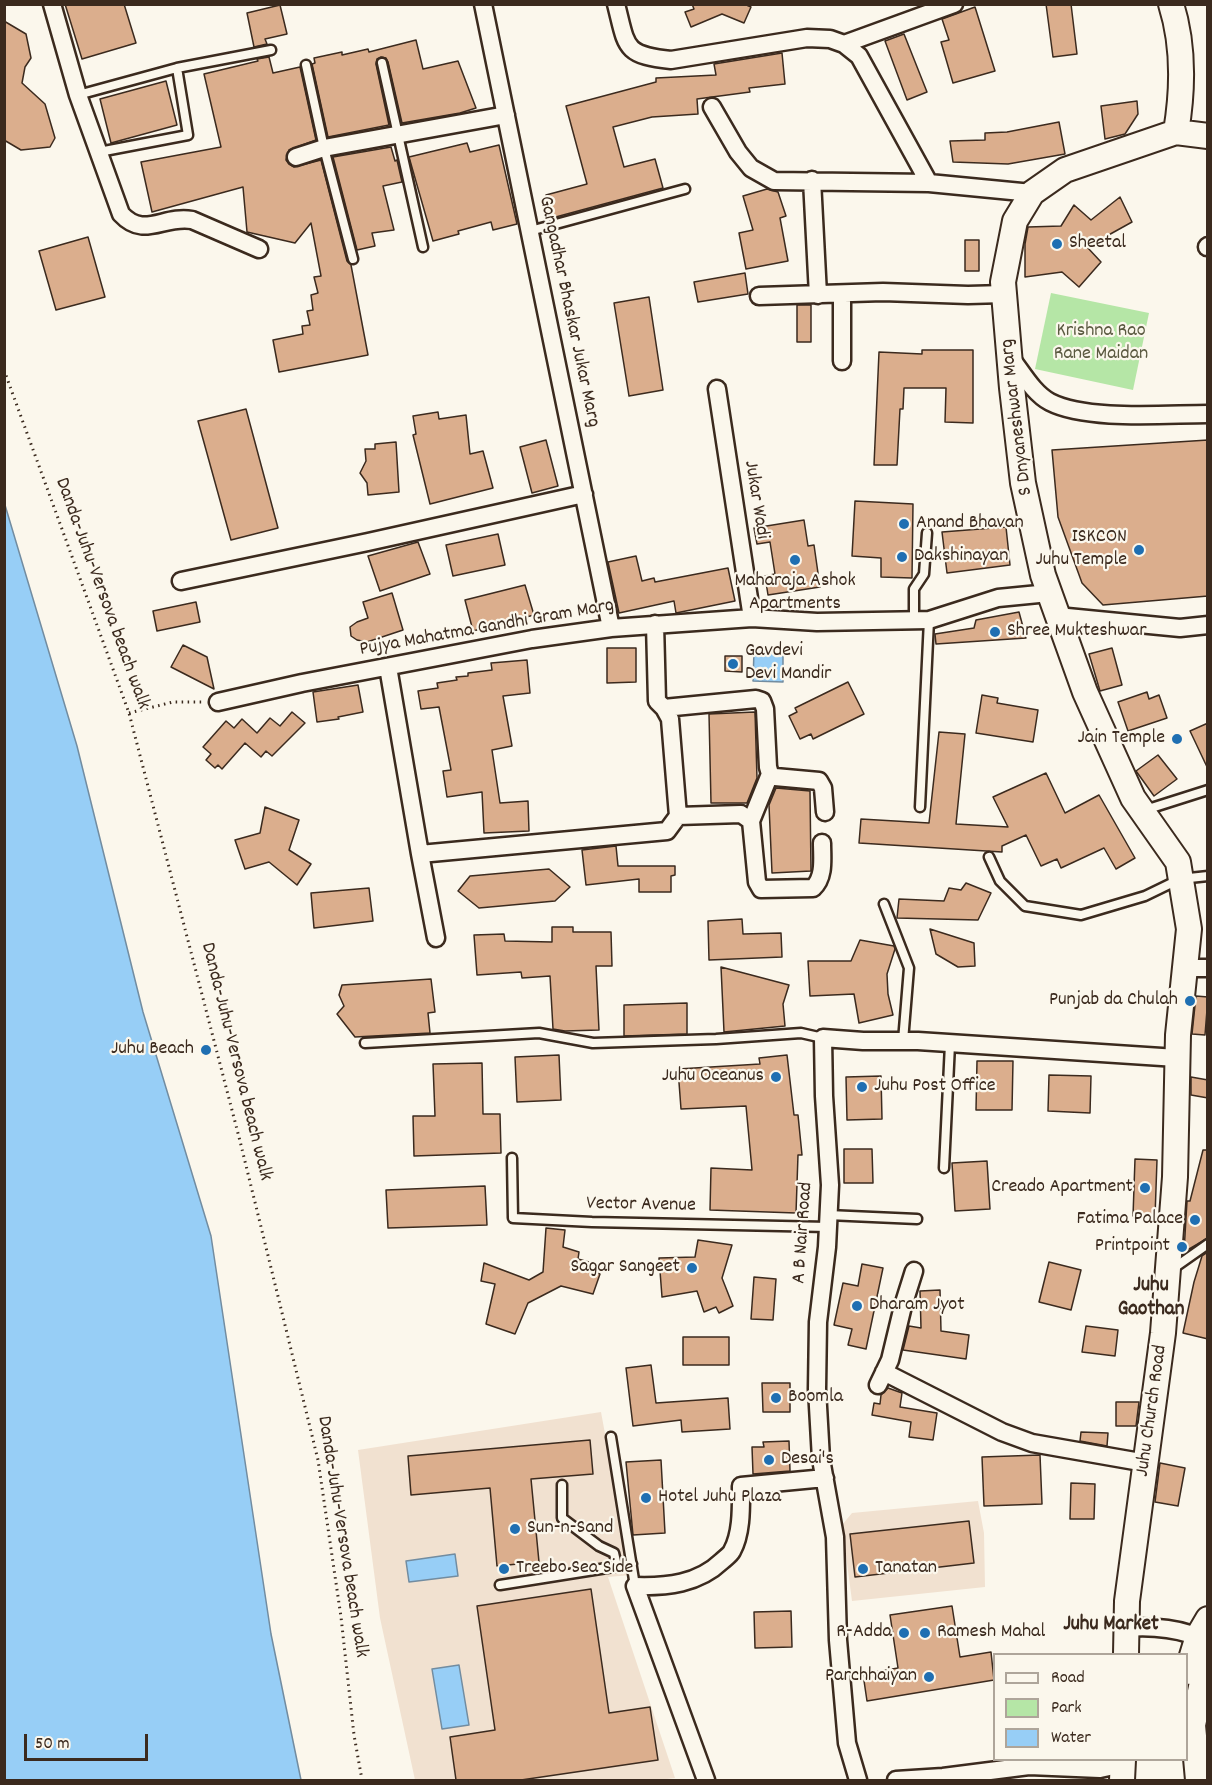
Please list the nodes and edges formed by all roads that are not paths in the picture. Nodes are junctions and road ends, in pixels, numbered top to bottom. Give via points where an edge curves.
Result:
1 (52, 4) edge
2 (483, 4) edge
3 (616, 4) edge
4 (954, 4) edge
5 (1171, 4) edge
6 (844, 44) junction
7 (271, 50) dead end
8 (382, 63) dead end
9 (306, 65) dead end
10 (177, 68) junction
11 (78, 95) junction
12 (712, 107) dead end
13 (506, 115) junction
14 (1176, 132) junction
15 (396, 135) junction
16 (1208, 136) edge
17 (324, 148) junction
18 (99, 152) junction
19 (296, 157) dead end
20 (812, 180) junction
21 (929, 183) junction
22 (685, 189) dead end
23 (1032, 193) junction
24 (530, 231) junction
25 (423, 246) dead end
26 (259, 249) dead end
27 (353, 259) dead end
28 (1004, 294) junction
29 (818, 295) junction
30 (842, 295) junction
31 (759, 296) dead end
32 (1010, 357) junction
33 (842, 361) dead end
34 (717, 389) dead end
35 (1208, 414) edge
36 (584, 494) junction
37 (927, 533) dead end
38 (181, 581) dead end
39 (1049, 593) junction
40 (1057, 616) junction
41 (752, 618) junction
42 (921, 620) junction
43 (655, 624) junction
44 (1208, 625) edge
45 (611, 628) junction
46 (388, 667) junction
47 (218, 702) road end
48 (664, 708) junction
49 (770, 774) junction
50 (1208, 790) edge
51 (920, 807) dead end
52 (1142, 811) junction
53 (825, 812) dead end
54 (678, 816) junction
55 (751, 821) junction
56 (822, 843) dead end
57 (420, 854) junction
58 (989, 857) dead end
59 (1208, 876) edge
60 (1180, 879) junction
61 (884, 904) dead end
62 (436, 938) dead end
63 (1196, 968) edge
64 (823, 1038) junction
65 (903, 1041) junction
66 (365, 1043) dead end
67 (950, 1044) junction
68 (1177, 1058) junction
69 (512, 1158) dead end
70 (944, 1168) dead end
71 (917, 1219) dead end
72 (828, 1221) junction
73 (1208, 1244) edge
74 (914, 1271) dead end
75 (1169, 1272) junction
76 (611, 1437) dead end
77 (1146, 1463) junction
78 (825, 1478) junction
79 (562, 1485) dead end
80 (632, 1564) junction
81 (617, 1566) junction
82 (500, 1585) dead end
83 (634, 1586) junction
84 (1126, 1628) junction
85 (1205, 1638) edge
86 (1126, 1653) edge
87 (1188, 1674) edge
88 (1203, 1700) edge
89 (1180, 1761) edge
90 (1123, 1768) edge
91 (706, 1780) edge
92 (858, 1780) edge
93 (896, 1780) edge
94 (1182, 1780) edge
95 (1198, 1780) edge

1 - 11 street
2 - 13 street, Gangadhar Bhaskar Jukar Marg
3 - 6 street via 626,43 654,58 671,60 807,38
4 - 6 street
5 - 14 street via 1181,71
6 - 21 street via 859,56
7 - 10 lane
8 - 15 lane
9 - 17 lane
10 - 11 lane
10 - 18 lane via 188,135
11 - 18 street
12 - 20 street via 738,152 760,174 774,181
13 - 15 street
13 - 24 street, Gangadhar Bhaskar Jukar Marg
14 - 16 street, S Dnyaneshwar Marg
14 - 23 street, S Dnyaneshwar Marg via 1065,170
15 - 17 street
15 - 25 lane
17 - 19 street
17 - 27 lane
18 - 26 street via 121,214 130,224 145,226 182,218
20 - 21 street
20 - 29 street
21 - 23 street
22 - 24 lane
23 - 28 street, S Dnyaneshwar Marg via 1015,221
24 - 36 street, Gangadhar Bhaskar Jukar Marg
28 - 30 street
28 - 32 street, S Dnyaneshwar Marg
29 - 30 street
29 - 31 street
30 - 33 street
32 - 35 street via 1036,392 1072,410 1095,414
32 - 39 street, S Dnyaneshwar Marg via 1023,483
34 - 41 street, Jukar Wadi
36 - 38 street
36 - 45 street, Gangadhar Bhaskar Jukar Marg
37 - 42 lane via 926,566 914,590
39 - 40 street, S Dnyaneshwar Marg
39 - 42 street, Pujya Mahatma Gandhi Gram Marg via 998,598
40 - 44 street via 1180,628
40 - 52 street, S Dnyaneshwar Marg via 1085,692
41 - 42 street, Pujya Mahatma Gandhi Gram Marg via 817,622
41 - 43 street, Pujya Mahatma Gandhi Gram Marg
42 - 51 lane
43 - 45 street, Pujya Mahatma Gandhi Gram Marg
43 - 48 street via 657,701
45 - 46 street, Pujya Mahatma Gandhi Gram Marg
46 - 47 street, Pujya Mahatma Gandhi Gram Marg
46 - 57 street
48 - 49 street via 762,701
48 - 54 street via 670,719
49 - 53 street via 819,781
49 - 55 street
50 - 52 lane
52 - 60 street, S Dnyaneshwar Marg via 1178,862
54 - 55 street via 741,814
54 - 57 street via 667,831
55 - 56 street via 760,889 813,888 821,874
57 - 62 street
58 - 60 lane via 1000,881 1025,906 1081,915 1145,896
59 - 60 lane
60 - 63 street, S Dnyaneshwar Marg
61 - 65 lane via 909,968
63 - 68 street, S Dnyaneshwar Marg
64 - 65 street
64 - 66 lane via 801,1033 593,1043 539,1033
64 - 72 street, A B Nair Road
65 - 67 street
67 - 68 street
67 - 70 lane
68 - 75 street, Juhu Church Road
69 - 72 lane, Vector Avenue via 513,1218 592,1222
71 - 72 lane
72 - 78 street, A B Nair Road via 818,1322 817,1389
73 - 75 lane
74 - 77 street via 890,1360 881,1379 1032,1443
75 - 77 street, Juhu Church Road
76 - 80 lane
77 - 84 street, Juhu Church Road
78 - 83 street via 741,1486 738,1531 732,1552 698,1578 672,1585
78 - 92 street, A B Nair Road via 835,1537 847,1743
79 - 81 lane via 562,1518 614,1553
80 - 81 lane
80 - 83 lane
81 - 82 lane
83 - 91 street
84 - 85 street via 1149,1626
84 - 86 street, Juhu Church Road
85 - 87 street
85 - 88 street
88 - 95 street via 1193,1725
89 - 94 street
90 - 93 street via 1029,1766

